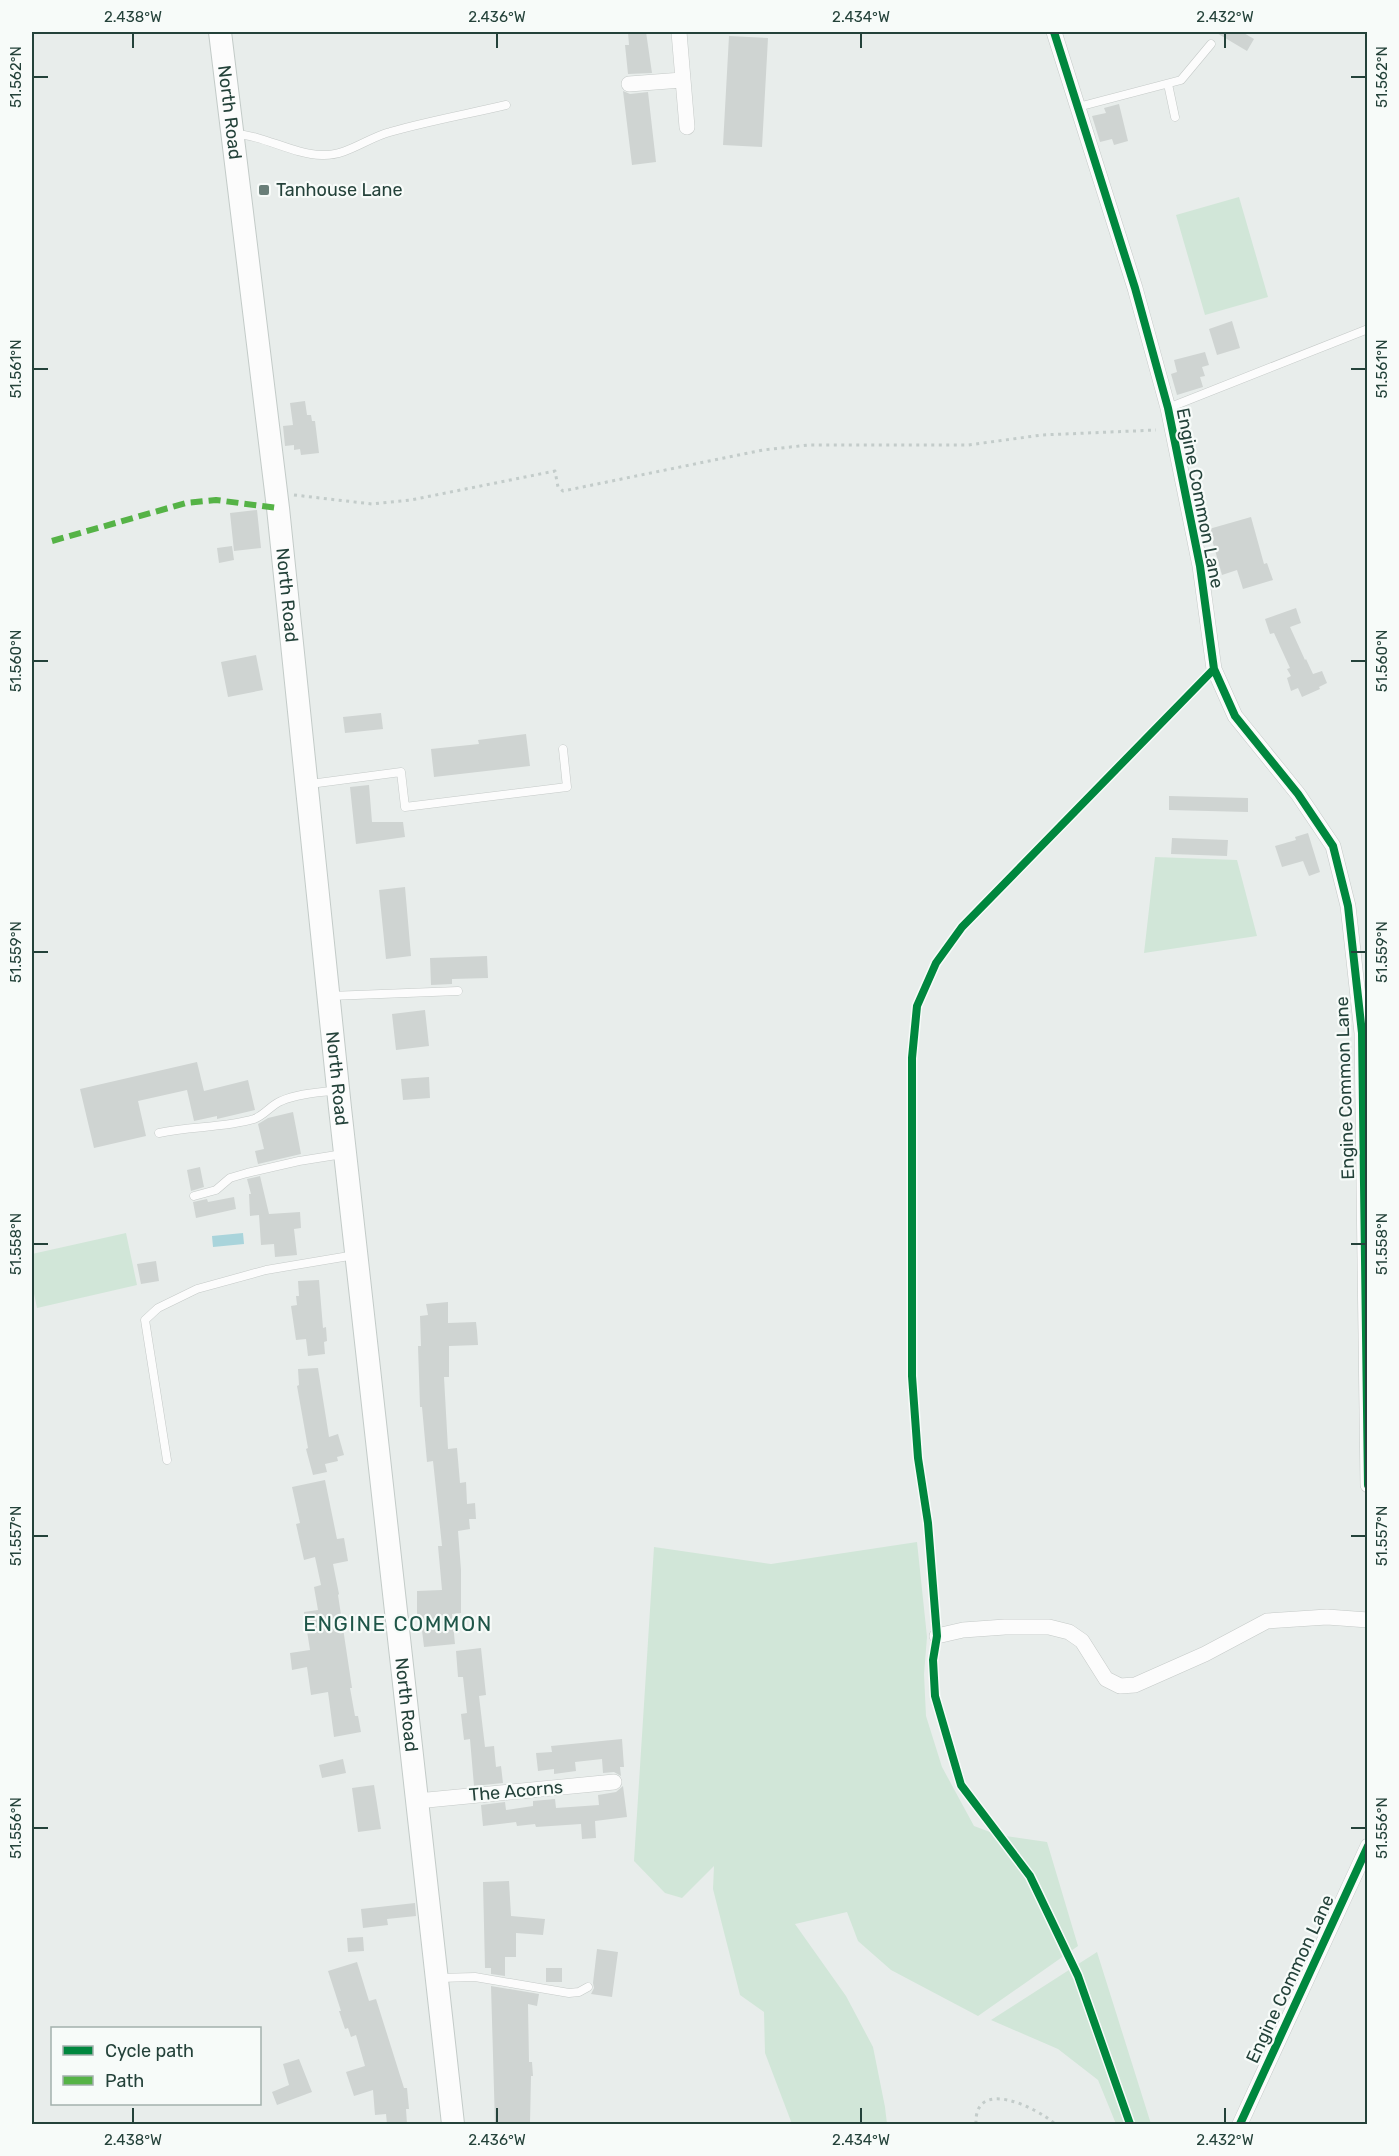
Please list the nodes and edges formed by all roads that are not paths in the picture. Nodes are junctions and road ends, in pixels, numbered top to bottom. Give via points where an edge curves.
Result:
1 (220, 32) edge
2 (679, 32) edge
3 (1054, 32) edge
4 (1210, 44) dead end
5 (682, 80) junction
6 (629, 84) dead end
7 (1168, 84) junction
8 (506, 105) dead end
9 (1078, 107) junction
10 (1175, 117) dead end
11 (687, 127) dead end
12 (232, 134) junction
13 (1368, 329) edge
14 (1168, 408) junction
15 (563, 748) dead end
16 (306, 785) junction
17 (458, 991) dead end
18 (328, 996) junction
19 (917, 1006) dead end
20 (338, 1090) junction
21 (159, 1133) dead end
22 (345, 1154) junction
23 (194, 1196) dead end
24 (356, 1254) junction
25 (167, 1461) dead end
26 (1368, 1485) edge
27 (1368, 1620) edge
28 (937, 1636) joint
29 (614, 1782) dead end
30 (417, 1801) junction
31 (1368, 1846) edge
32 (437, 1978) junction
33 (588, 1987) dead end
34 (453, 2124) edge
35 (1240, 2124) edge

1 - 12 street, North Road
2 - 5 street
3 - 9 street, Engine Common Lane
4 - 7 lane via 1180,80
5 - 6 street
5 - 11 street
7 - 9 lane
7 - 10 lane
8 - 12 lane via 388,132 338,154 306,153 249,135
9 - 14 street, Engine Common Lane
12 - 16 street, North Road via 278,508
13 - 14 lane
14 - 26 street, Engine Common Lane via 1200,566 1214,669 1235,716 1298,794 1333,846 1348,906 1362,1033
15 - 16 lane via 567,787 405,807 401,772
16 - 18 street, North Road
17 - 18 lane
18 - 20 street, North Road
19 - 28 lane via 912,1058 912,1376
20 - 21 lane via 281,1100 256,1118 232,1124
20 - 22 street, North Road
22 - 23 lane via 247,1173 230,1178 216,1190
22 - 24 street, North Road
24 - 25 lane via 266,1270 197,1289 158,1308 145,1320
24 - 30 street, North Road
27 - 28 street via 1327,1617 1267,1621 1145,1681 1120,1686 1106,1679 1082,1641 1069,1632 1049,1627 1005,1626
29 - 30 street, The Acorns
30 - 32 street, North Road
31 - 35 street, Engine Common Lane
32 - 33 lane via 475,1977 569,1993
32 - 34 street, North Road

